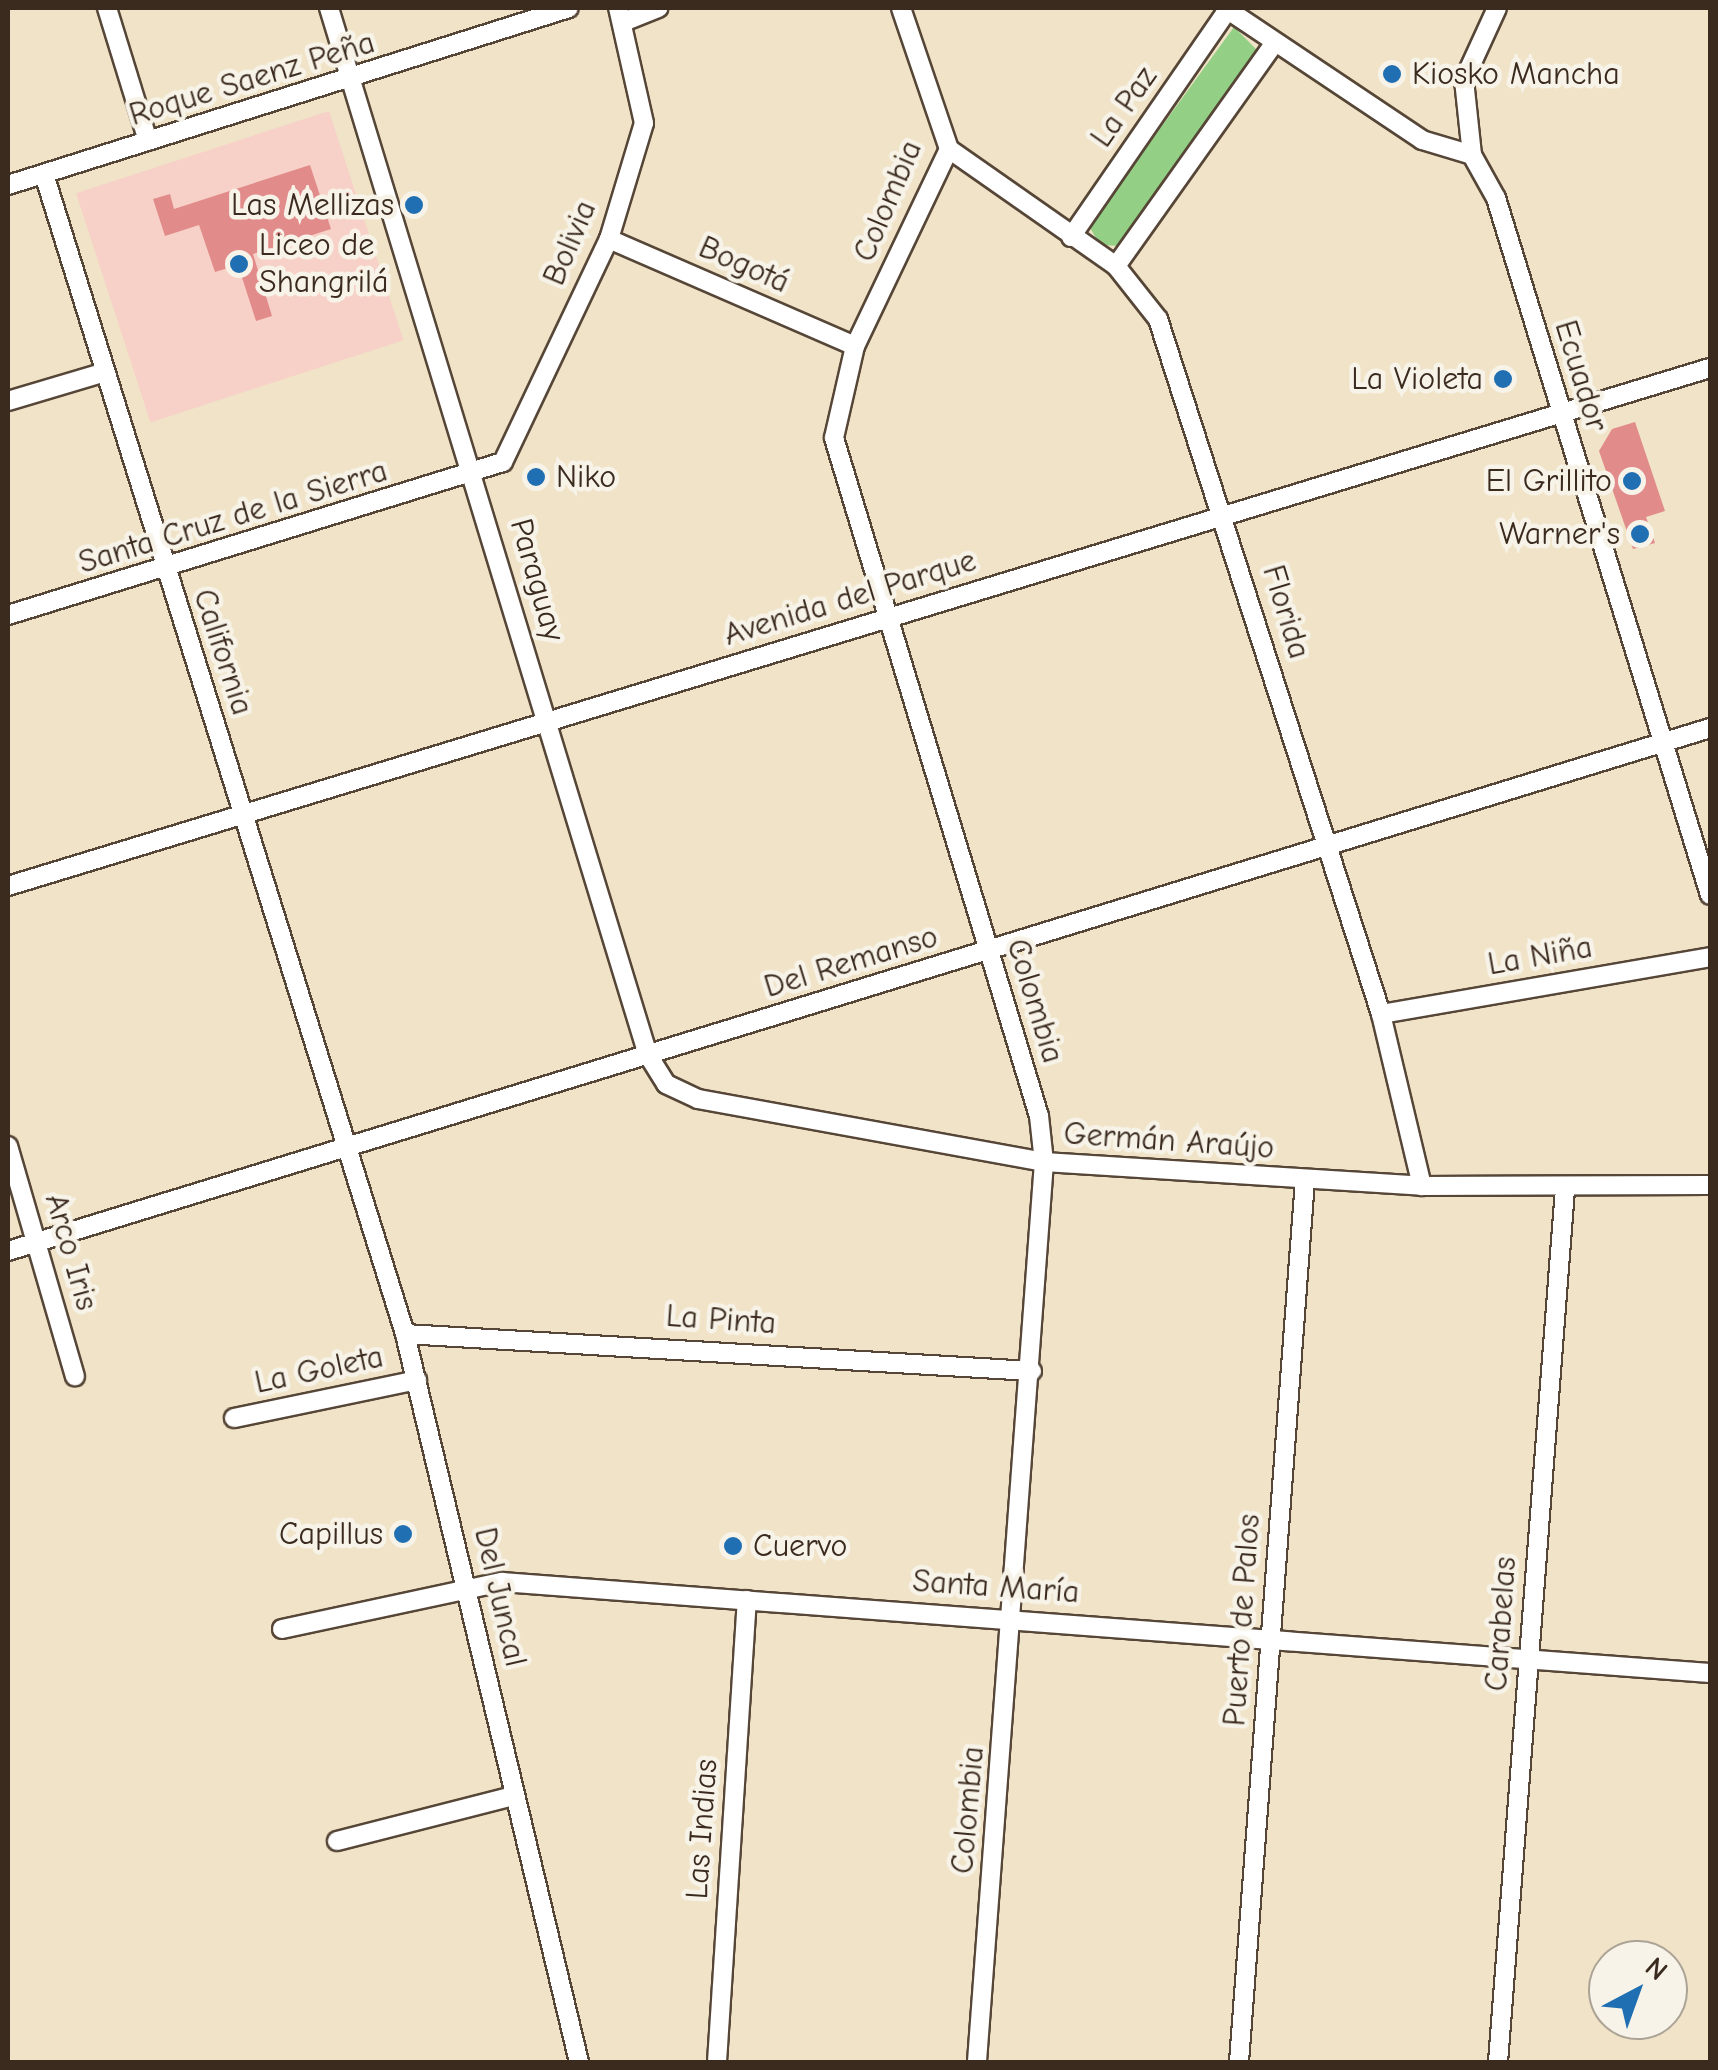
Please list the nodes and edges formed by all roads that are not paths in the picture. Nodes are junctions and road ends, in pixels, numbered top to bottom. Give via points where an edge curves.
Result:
1 (107, 8) edge
2 (329, 8) edge
3 (569, 8) edge
4 (659, 8) edge
5 (900, 8) edge
6 (1497, 8) edge
7 (1226, 9) edge
8 (622, 14) edge
9 (1273, 45) junction
10 (352, 82) junction
11 (148, 141) junction
12 (949, 149) junction
13 (1472, 155) junction
14 (44, 174) junction
15 (8, 185) edge
16 (1071, 237) junction
17 (609, 239) junction
18 (1116, 266) junction
19 (855, 346) junction
20 (1710, 368) edge
21 (104, 372) junction
22 (8, 401) edge
23 (1560, 413) junction
24 (476, 476) junction
25 (1225, 515) junction
26 (164, 568) junction
27 (8, 615) edge
28 (890, 620) junction
29 (546, 718) junction
30 (1710, 728) edge
31 (1663, 742) junction
32 (244, 816) junction
33 (1325, 846) junction
34 (8, 886) edge
35 (1710, 895) edge
36 (988, 952) junction
37 (1710, 956) edge
38 (1380, 1014) junction
39 (648, 1055) junction
40 (8, 1146) edge
41 (341, 1150) junction
42 (1044, 1162) junction
43 (1306, 1181) junction
44 (1710, 1185) edge
45 (1422, 1186) junction
46 (1565, 1190) junction
47 (37, 1242) junction
48 (8, 1252) edge
49 (405, 1334) junction
50 (1032, 1371) junction
51 (76, 1376) dead end
52 (417, 1380) junction
53 (234, 1418) dead end
54 (468, 1586) junction
55 (748, 1600) junction
56 (1015, 1617) junction
57 (282, 1630) dead end
58 (1270, 1640) junction
59 (1528, 1660) junction
60 (1710, 1673) edge
61 (513, 1796) junction
62 (337, 1841) dead end
63 (579, 2062) edge
64 (716, 2062) edge
65 (977, 2062) edge
66 (1239, 2062) edge
67 (1498, 2062) edge

1 - 11 street
2 - 10 street, Paraguay
3 - 10 street, Roque Saenz Peña
4 - 8 street
5 - 12 street, Colombia
6 - 13 street via 1464,80
7 - 9 street
7 - 16 street, La Paz
8 - 17 street, Bolivia via 644,123
9 - 13 street via 1422,140
9 - 18 street
10 - 11 street, Roque Saenz Peña
10 - 24 street, Paraguay
11 - 14 street, Roque Saenz Peña
12 - 16 street, Florida
12 - 19 street, Colombia
13 - 23 street, Ecuador via 1496,198
14 - 15 street, Roque Saenz Peña
14 - 21 street, California
16 - 18 street, Florida
17 - 19 street, Bogotá
17 - 24 street, Bolivia via 504,462
18 - 25 street, Florida via 1174,353
19 - 28 street, Colombia via 834,438
20 - 23 street, Avenida del Parque
21 - 22 street
21 - 26 street, California
23 - 25 street, Avenida del Parque
23 - 31 street, Ecuador
24 - 26 street, Santa Cruz de la Sierra
24 - 29 street, Paraguay
25 - 28 street, Avenida del Parque
25 - 33 street, Florida
26 - 27 street, Santa Cruz de la Sierra
26 - 32 street, California
28 - 29 street, Avenida del Parque
28 - 36 street, Colombia
29 - 32 street, Avenida del Parque
29 - 39 street, Paraguay
30 - 31 street, Del Remanso
31 - 33 street, Del Remanso
31 - 35 street, Ecuador
32 - 34 street, Avenida del Parque
32 - 41 street, California
33 - 36 street, Del Remanso
33 - 38 street, Florida
36 - 39 street, Del Remanso
36 - 42 street, Colombia
37 - 38 street, La Niña
38 - 45 street, Florida
39 - 41 street, Del Remanso
39 - 42 street, Germán Araújo via 666,1084 698,1099
40 - 47 street, Arco Iris
41 - 47 street, Del Remanso
41 - 49 street, Del Juncal
42 - 43 street, Germán Araújo
42 - 50 street, Colombia
43 - 45 street, Germán Araújo
43 - 58 street, Puerto de Palos
44 - 46 street, Germán Araújo
45 - 46 street, Germán Araújo
46 - 59 street, Carabelas
47 - 48 street, Del Remanso
47 - 51 street, Arco Iris
49 - 50 street, La Pinta
49 - 52 street, Del Juncal
50 - 56 street, Colombia
52 - 53 street, La Goleta
52 - 54 street, Del Juncal
54 - 55 street, Santa María
54 - 57 street, Santa María
54 - 61 street, Del Juncal
55 - 56 street, Santa María
55 - 64 street, Las Indias
56 - 58 street, Santa María
56 - 65 street, Colombia
58 - 59 street, Santa María
58 - 66 street, Puerto de Palos
59 - 60 street, Santa María
59 - 67 street, Carabelas
61 - 62 street
61 - 63 street, Del Juncal

